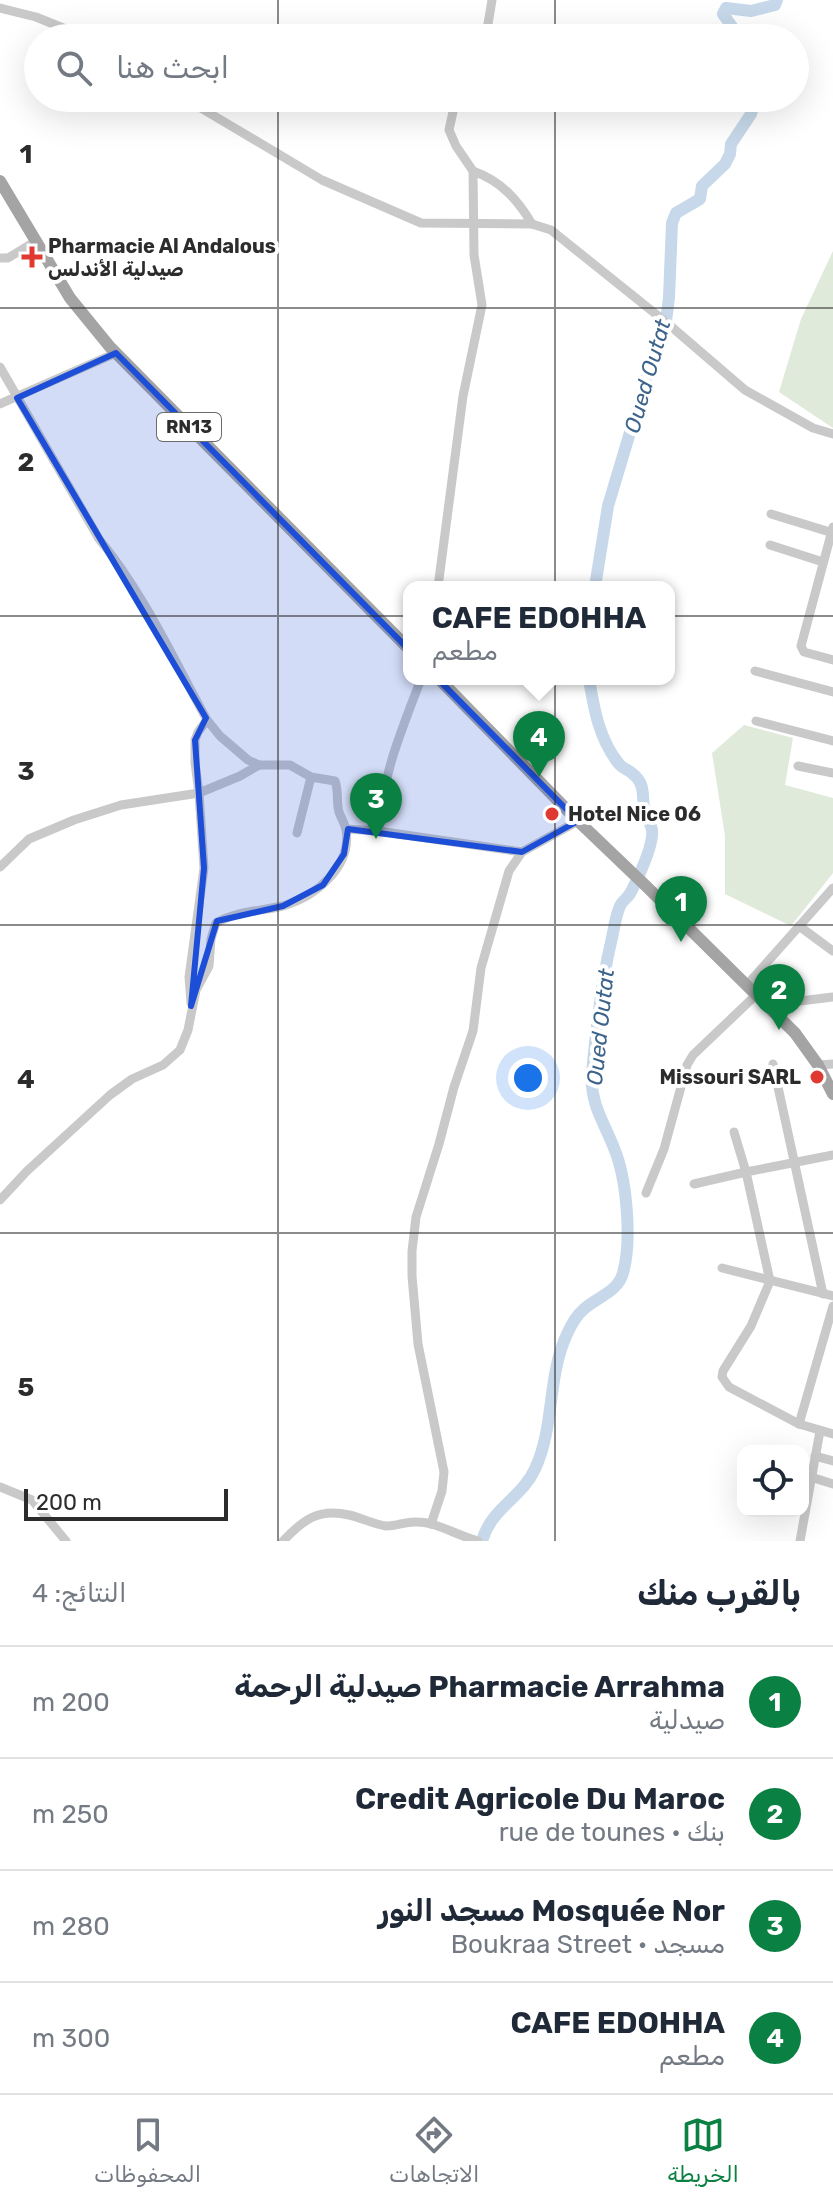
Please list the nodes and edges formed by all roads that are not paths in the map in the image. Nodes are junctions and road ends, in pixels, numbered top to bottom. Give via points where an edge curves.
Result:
1 (492, 0) edge
2 (0, 8) edge
3 (53, 24) edge
4 (488, 24) edge
5 (208, 112) edge
6 (453, 112) edge
7 (473, 171) junction
8 (0, 181) edge
9 (532, 224) junction
10 (474, 225) junction
11 (36, 241) junction
12 (0, 258) edge
13 (116, 353) junction
14 (0, 367) edge
15 (17, 398) junction
16 (0, 404) edge
17 (833, 434) edge
18 (771, 514) dead end
19 (832, 531) edge
20 (770, 545) dead end
21 (823, 562) junction
22 (439, 581) edge
23 (403, 643) edge
24 (833, 660) edge
25 (755, 671) dead end
26 (419, 685) edge
27 (445, 685) edge
28 (833, 692) edge
29 (207, 720) junction
30 (756, 721) dead end
31 (833, 741) edge
32 (259, 765) junction
33 (798, 766) dead end
34 (833, 773) edge
35 (311, 777) junction
36 (199, 793) junction
37 (578, 821) junction
38 (346, 829) junction
39 (378, 831) junction
40 (297, 833) dead end
41 (522, 852) junction
42 (0, 867) edge
43 (833, 888) edge
44 (799, 926) junction
45 (833, 951) edge
46 (751, 990) junction
47 (833, 997) edge
48 (767, 1005) junction
49 (191, 1006) junction
50 (773, 1064) dead end
51 (833, 1064) edge
52 (818, 1065) junction
53 (833, 1094) edge
54 (734, 1132) dead end
55 (833, 1155) edge
56 (795, 1162) junction
57 (746, 1172) junction
58 (694, 1184) dead end
59 (646, 1193) dead end
60 (0, 1200) edge
61 (722, 1268) dead end
62 (770, 1281) junction
63 (828, 1295) edge
64 (833, 1306) edge
65 (799, 1424) junction
66 (820, 1431) junction
67 (833, 1434) edge
68 (815, 1456) junction
69 (833, 1461) edge
70 (811, 1477) junction
71 (833, 1484) edge
72 (0, 1487) edge
73 (431, 1524) junction
74 (66, 1541) edge
75 (283, 1541) edge
76 (478, 1541) edge
77 (800, 1541) edge

1 - 4 street
2 - 3 street
5 - 10 street via 322,180 421,223
6 - 7 street via 449,130
7 - 9 street via 502,186
7 - 10 street
8 - 11 main road, RN13
9 - 10 street
9 - 17 street via 551,230 745,390
10 - 22 street via 481,314 461,405
11 - 12 street
11 - 13 main road, RN13 via 70,298
13 - 15 street
13 - 23 main road, RN13
14 - 15 street
15 - 16 street
15 - 29 street
18 - 19 street
19 - 21 street
20 - 21 street
21 - 24 street via 801,646 804,652
25 - 28 street
26 - 39 street via 388,769
27 - 37 main road
29 - 32 street via 234,749
29 - 36 street via 195,740
30 - 31 street
32 - 35 street via 290,765
32 - 36 street
33 - 34 street
35 - 38 street via 337,784
35 - 40 street
36 - 42 street via 121,805 74,820 29,839
36 - 49 street via 204,868 189,977
37 - 41 street
37 - 46 main road
38 - 39 street
38 - 49 street via 344,854 323,885 283,906 216,923 208,968
39 - 41 street
41 - 73 street via 509,871 487,944 473,1031 413,1231 418,1344 444,1472
43 - 44 street
44 - 45 street
44 - 46 street
46 - 48 main road
46 - 59 street via 687,1065
47 - 48 street
48 - 52 main road
49 - 60 street via 184,1043 173,1058 110,1095
50 - 56 street
51 - 52 street
52 - 53 main road
54 - 57 street
55 - 56 street
56 - 57 street
56 - 63 street
57 - 58 street
57 - 62 street
61 - 62 street
62 - 63 street
62 - 65 street via 722,1377 729,1387
64 - 65 street
65 - 66 street
66 - 67 street
66 - 68 street
68 - 69 street
68 - 70 street
70 - 71 street
70 - 77 street
72 - 74 street via 32,1500
73 - 75 street via 385,1526 352,1515 324,1514 307,1519
73 - 76 street

